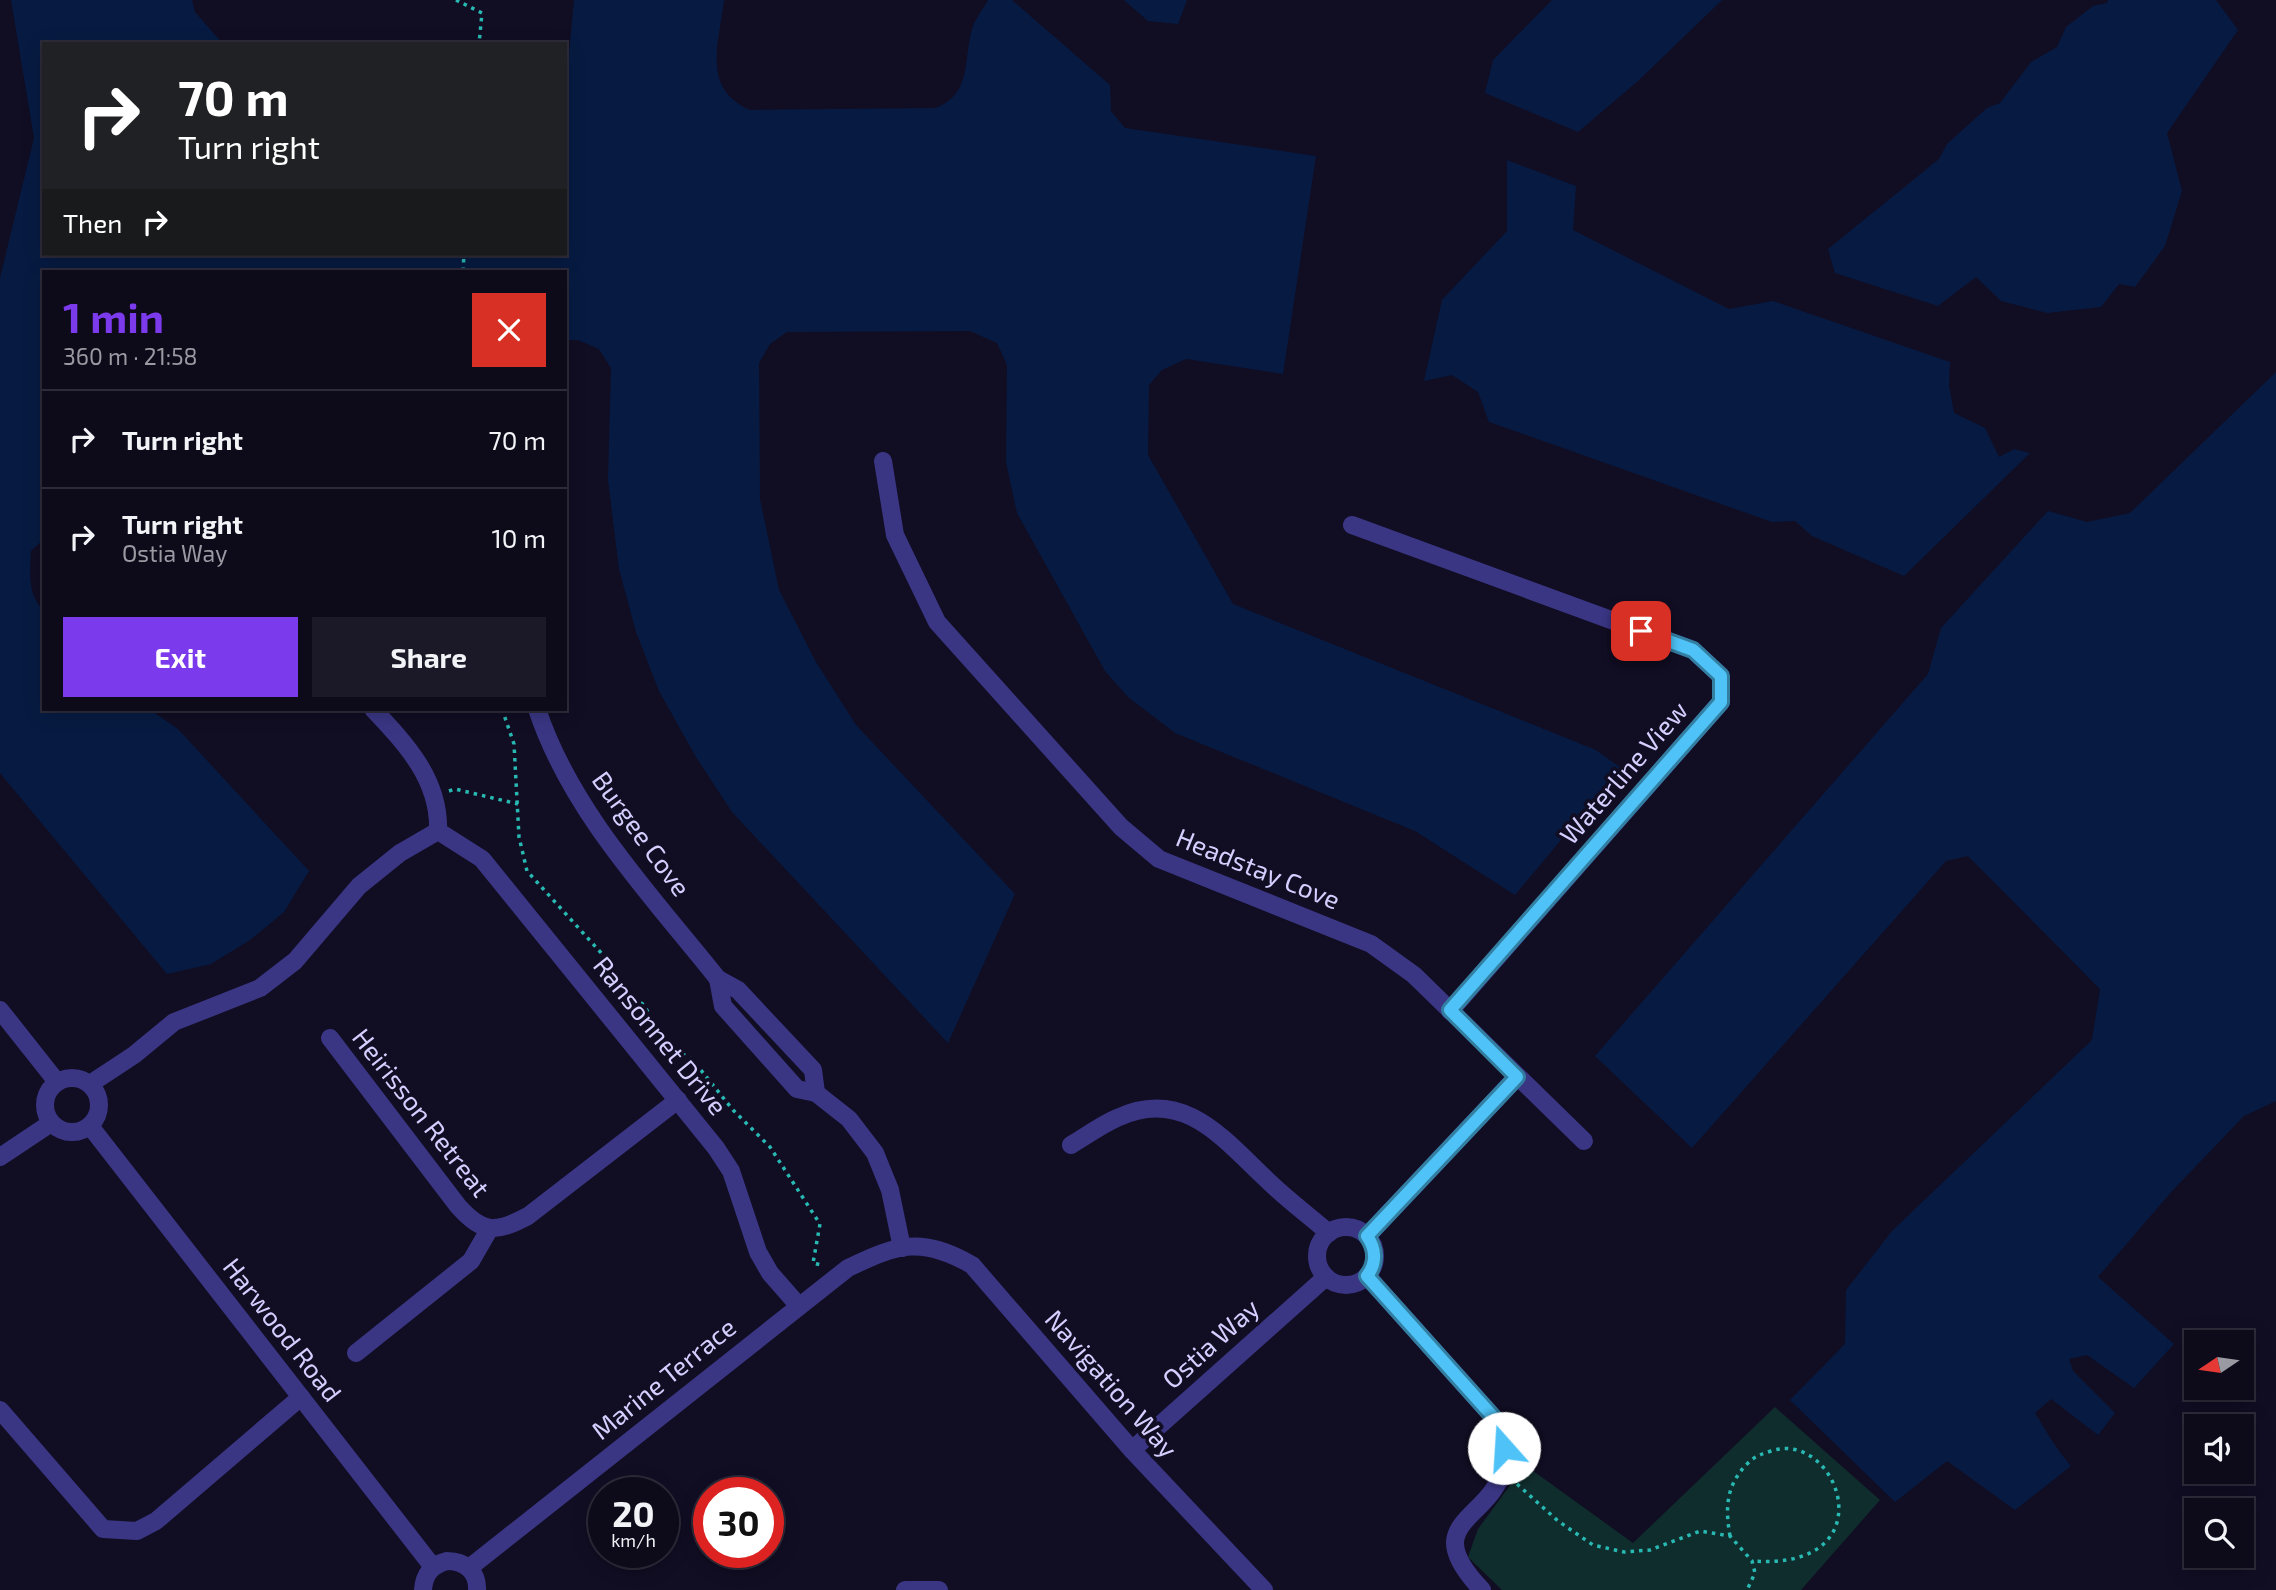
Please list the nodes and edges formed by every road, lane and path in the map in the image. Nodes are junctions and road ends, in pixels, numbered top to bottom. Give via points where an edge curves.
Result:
1 (456, 0) edge
2 (479, 42) edge
3 (883, 461) dead end
4 (1352, 525) dead end
5 (375, 711) edge
6 (503, 711) edge
7 (538, 711) edge
8 (434, 797) junction
9 (518, 804) junction
10 (438, 831) junction
11 (718, 979) junction
12 (0, 1010) edge
13 (1450, 1010) junction
14 (330, 1038) dead end
15 (1517, 1077) junction
16 (57, 1082) junction
17 (90, 1084) junction
18 (816, 1093) junction
19 (678, 1100) junction
20 (51, 1123) junction
21 (90, 1126) junction
22 (1584, 1141) dead end
23 (1071, 1145) dead end
24 (0, 1157) edge
25 (490, 1228) junction
26 (1329, 1233) junction
27 (1367, 1236) junction
28 (902, 1248) junction
29 (848, 1268) junction
30 (1367, 1276) junction
31 (1326, 1277) junction
32 (798, 1306) junction
33 (356, 1353) dead end
34 (301, 1397) junction
35 (0, 1410) edge
36 (1132, 1450) junction
37 (1502, 1472) junction
38 (1730, 1536) junction
39 (1752, 1561) junction
40 (433, 1567) junction
41 (469, 1568) junction
42 (423, 1590) edge
43 (477, 1590) edge
44 (905, 1590) edge
45 (939, 1590) edge
46 (1264, 1590) edge
47 (1482, 1590) edge
48 (1747, 1590) edge

1 - 2 path via 482,13
3 - 13 street, Headstay Cove via 895,535 937,622 1121,827 1159,859 1371,944 1414,975
4 - 13 street, Waterline View via 1693,650 1721,676 1721,702
5 - 8 street via 411,749
6 - 9 path via 514,744
7 - 11 street, Burgee Cove via 572,784 612,847
8 - 9 path via 455,789
8 - 10 street
9 - 29 path via 527,871 603,955 625,991 644,1006 667,1046 692,1059 770,1147 820,1224 813,1264
10 - 17 street via 400,853 359,886 295,961 260,988 174,1022
10 - 19 street, Ransonnet Drive via 482,859
11 - 18 street, Burgee Cove via 738,990 813,1070
11 - 18 street, Burgee Cove via 723,1006 797,1089
12 - 16 street
13 - 15 street, Headstay Cove
14 - 25 street, Heirisson Retreat via 458,1206 470,1220
15 - 22 street, Headstay Cove
15 - 27 street
16 - 17 street via 74,1077
16 - 20 street via 45,1097
17 - 21 street via 100,1105
18 - 28 street, Burgee Cove via 849,1119 875,1153 890,1190
19 - 25 street, Heirisson Retreat via 528,1216 509,1226
19 - 32 street, Ransonnet Drive via 731,1171 758,1252
20 - 21 street via 74,1133
20 - 24 street
21 - 34 street, Harwood Road
23 - 26 street via 1119,1117 1152,1109 1182,1111 1215,1129
25 - 33 street via 471,1261
26 - 27 street via 1349,1227
26 - 31 street via 1317,1259
27 - 30 street via 1373,1244 1374,1261
28 - 29 street, Marine Terrace
28 - 36 street, Navigation Way via 925,1245 972,1265
29 - 32 street, Marine Terrace
30 - 31 street via 1344,1285
30 - 37 street via 1504,1429
31 - 36 street, Ostia Way
32 - 41 street, Marine Terrace
34 - 35 street via 156,1521 137,1531 103,1529
34 - 40 street, Harwood Road
36 - 46 street, Navigation Way
37 - 38 path via 1558,1521 1594,1545 1624,1552 1650,1550 1700,1531
37 - 47 street via 1460,1526 1454,1546 1466,1573
38 - 39 path
38 - 39 path via 1728,1492 1737,1474 1754,1457 1796,1448 1817,1459 1836,1492 1838,1521 1831,1538 1818,1552 1797,1559
39 - 48 path via 1755,1573
40 - 41 street via 455,1561
40 - 42 street
41 - 43 street
44 - 45 street

